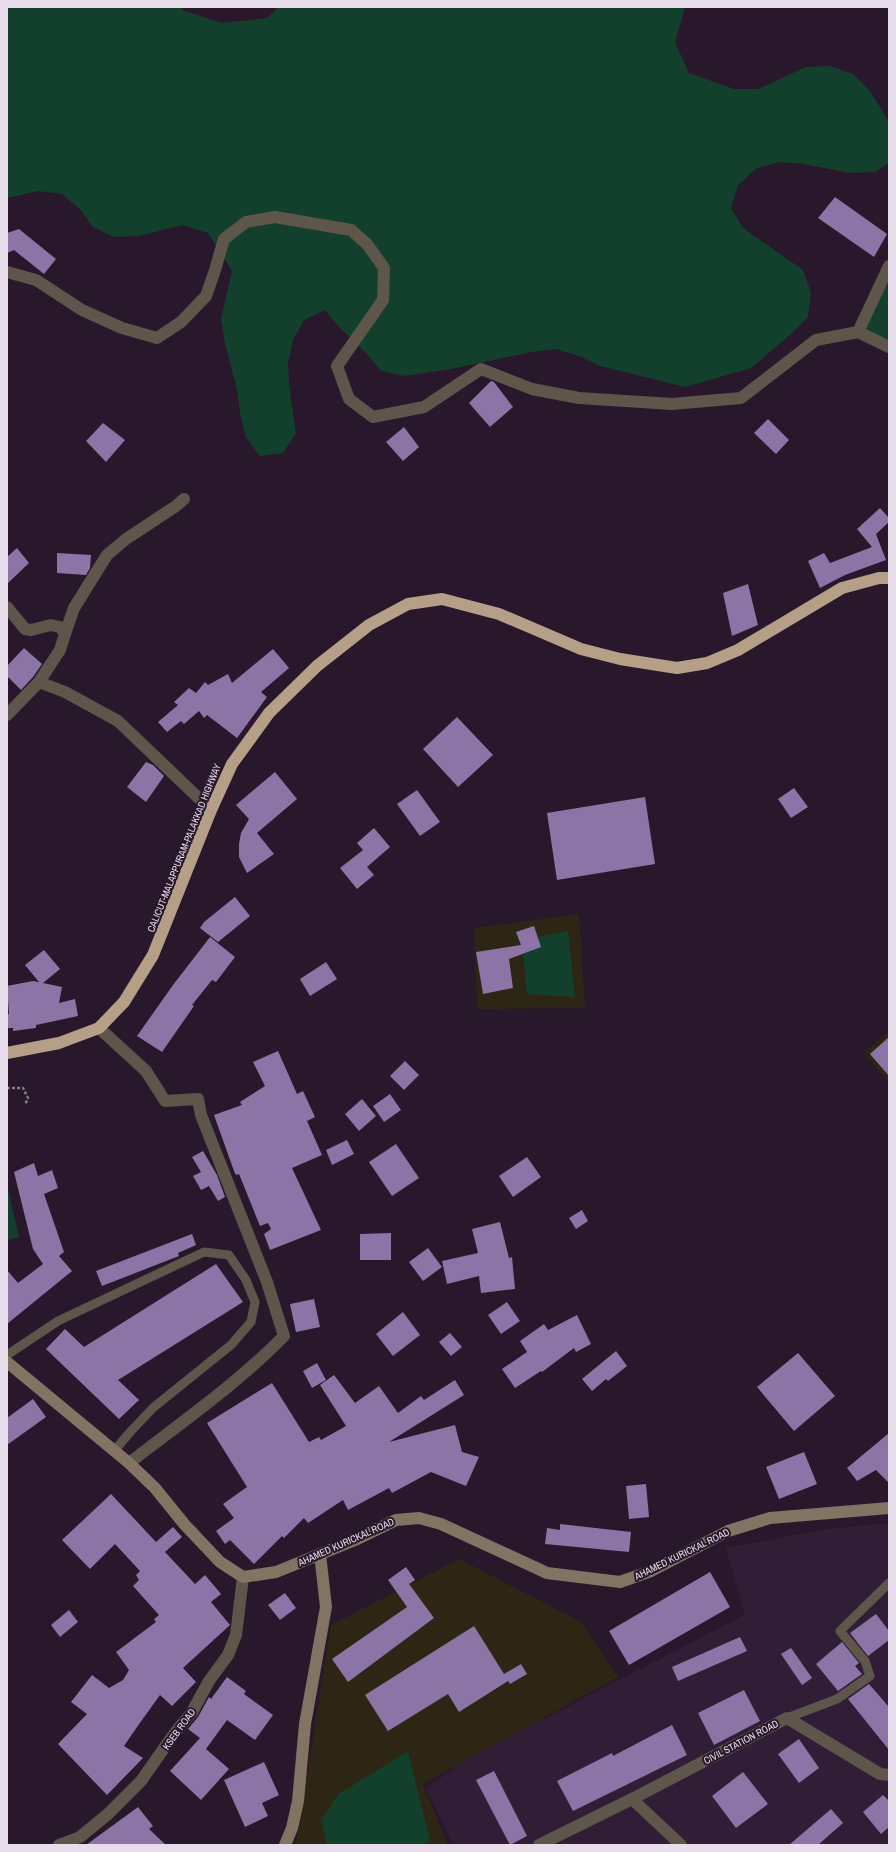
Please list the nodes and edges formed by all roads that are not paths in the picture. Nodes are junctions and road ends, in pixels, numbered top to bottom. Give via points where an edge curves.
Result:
1 (889, 266) edge
2 (7, 272) edge
3 (858, 332) junction
4 (889, 347) edge
5 (184, 499) dead end
6 (889, 578) edge
7 (7, 607) edge
8 (65, 634) junction
9 (39, 682) junction
10 (7, 715) edge
11 (210, 810) junction
12 (99, 1028) junction
13 (7, 1053) edge
14 (7, 1355) edge
15 (7, 1362) edge
16 (114, 1451) junction
17 (129, 1463) junction
18 (889, 1508) edge
19 (320, 1554) junction
20 (243, 1577) junction
21 (889, 1583) edge
22 (787, 1718) junction
23 (889, 1775) edge
24 (632, 1799) junction
25 (59, 1845) edge
26 (285, 1845) edge
27 (539, 1845) edge
28 (681, 1845) edge

1 - 3 street
2 - 3 street via 36,280 82,310 122,328 157,338 181,322 206,296 224,239 246,222 275,216 351,230 367,244 384,268 383,300 337,366 349,400 373,417 424,407 481,368 532,389 579,398 672,404 741,398 816,340
3 - 4 street
5 - 8 street via 107,555 74,608
6 - 11 highway, CALICUT-MALAPPURAM-PALAKKAD HIGHWAY via 879,578 842,588 738,650 707,663 677,668 620,659 581,649 498,614 442,599 408,604 369,625 323,661 269,713 232,764
7 - 8 street via 25,628 31,630 51,625 60,627
8 - 9 street via 60,650
9 - 10 street
9 - 11 street via 65,692 118,721
11 - 12 highway, CALICUT-MALAPPURAM-PALAKKAD HIGHWAY via 153,955 124,1002
12 - 13 highway, CALICUT-MALAPPURAM-PALAKKAD HIGHWAY via 59,1043
12 - 17 street via 146,1071 165,1101 198,1099 200,1115 267,1282 284,1336 209,1402
14 - 16 lane via 58,1321 204,1252 230,1254 246,1280 255,1302 251,1322 231,1345 154,1407
15 - 16 main road
16 - 17 main road
17 - 20 main road via 156,1488 185,1525 220,1562
18 - 19 main road, AHAMED KURICKAL ROAD via 770,1518 728,1531 651,1571 620,1582 548,1573 441,1524 419,1518 396,1520
19 - 20 main road, AHAMED KURICKAL ROAD via 276,1572
19 - 26 main road via 326,1607 305,1724 298,1800 292,1828
20 - 25 street, KSEB ROAD via 236,1635 228,1655 209,1681 192,1712 141,1781 80,1837
21 - 22 lane via 840,1631 865,1660 870,1676 837,1700
22 - 23 street, CIVIL STATION ROAD via 880,1774
22 - 24 street, CIVIL STATION ROAD
24 - 27 street, CIVIL STATION ROAD
24 - 28 street

